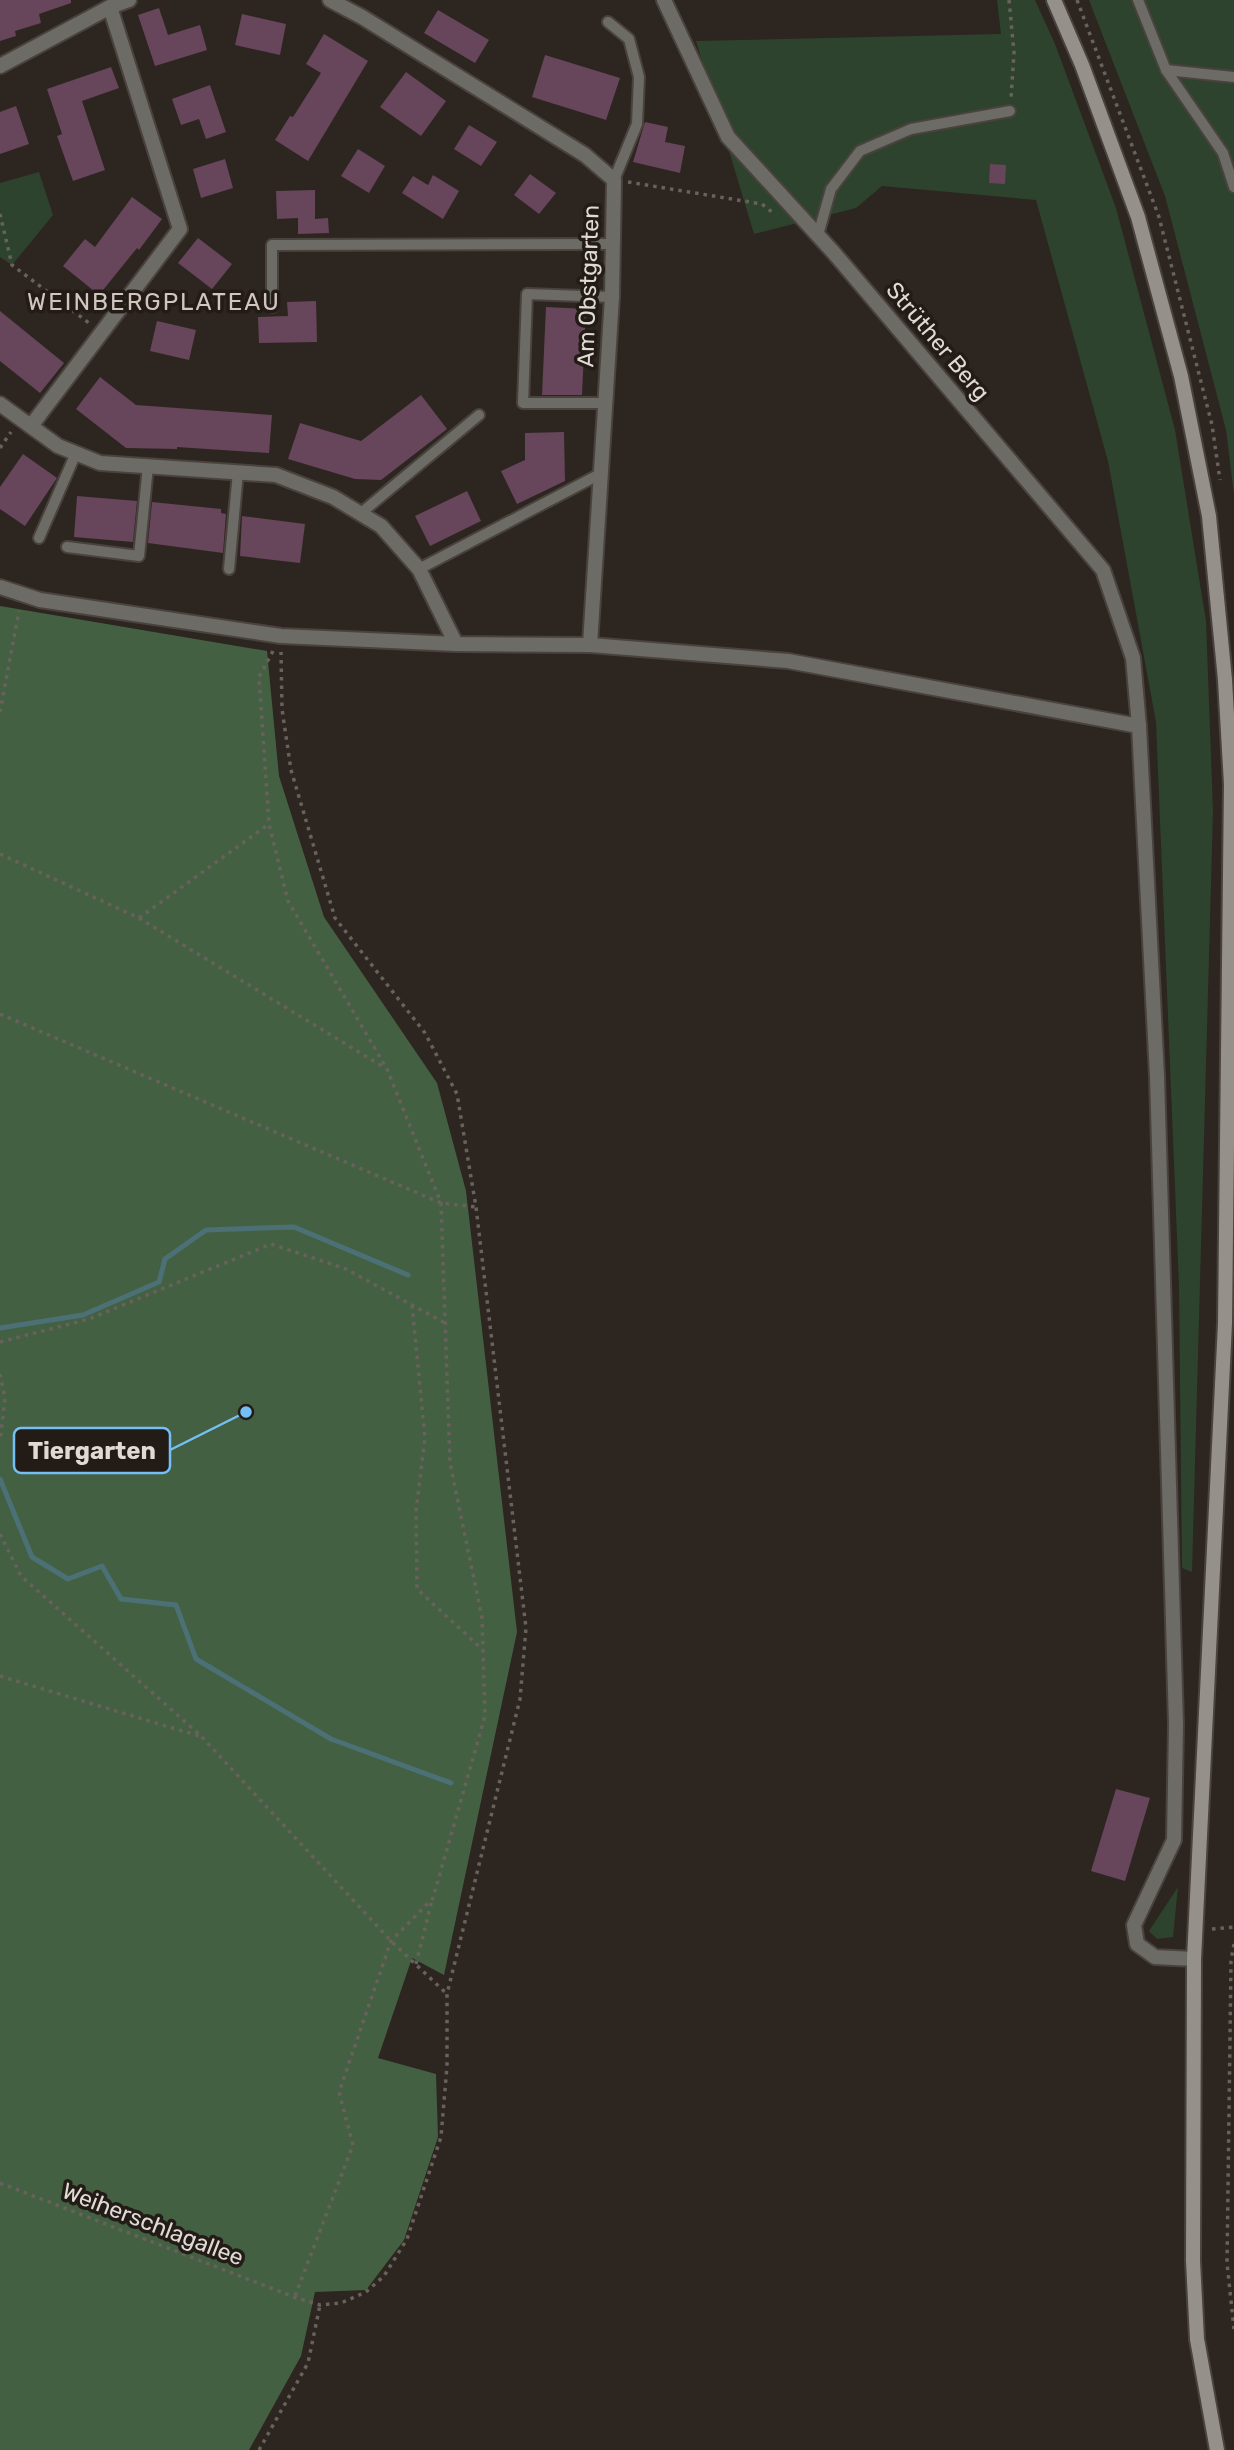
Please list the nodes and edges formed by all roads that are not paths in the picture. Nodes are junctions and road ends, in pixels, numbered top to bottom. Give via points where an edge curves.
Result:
1 (129, 0) edge
2 (330, 0) edge
3 (664, 0) edge
4 (1054, 0) edge
5 (1138, 0) edge
6 (110, 7) junction
7 (608, 22) dead end
8 (1165, 65) junction
9 (0, 66) edge
10 (1234, 77) edge
11 (1010, 111) road end
12 (614, 180) junction
13 (1234, 187) edge
14 (818, 235) junction
15 (614, 244) junction
16 (612, 297) junction
17 (272, 307) dead end
18 (606, 403) junction
19 (0, 404) edge
20 (479, 415) dead end
21 (31, 426) junction
22 (76, 453) junction
23 (148, 466) junction
24 (238, 472) junction
25 (602, 472) junction
26 (361, 513) junction
27 (39, 538) dead end
28 (67, 547) dead end
29 (229, 569) dead end
30 (419, 569) junction
31 (0, 587) edge
32 (456, 644) junction
33 (590, 645) junction
34 (1139, 726) junction
35 (1229, 1322) edge
36 (1194, 1959) junction
37 (1217, 2450) edge

1 - 6 street
2 - 12 street, Am Obstgarten via 585,155
3 - 14 street, Strüther Berg via 728,137
4 - 35 main road via 1138,217 1181,376 1209,516 1231,783
5 - 8 lane
6 - 9 street
6 - 21 street via 180,229
7 - 12 lane via 629,39 639,77 637,124
8 - 10 lane
8 - 13 lane via 1223,153
11 - 14 lane via 911,129 860,150 831,189
12 - 15 street, Am Obstgarten
14 - 34 street, Strüther Berg via 1103,570 1133,658
15 - 16 street, Am Obstgarten
15 - 17 lane via 272,245
16 - 18 street, Am Obstgarten
16 - 18 lane via 527,294 523,403
18 - 25 street, Am Obstgarten
19 - 21 street
20 - 26 lane
21 - 22 street
22 - 23 street via 100,463
22 - 27 lane
23 - 24 street
23 - 28 lane via 139,556
24 - 26 street via 276,475
24 - 29 lane
25 - 30 lane
25 - 33 street, Am Obstgarten
26 - 30 street via 381,526
30 - 32 street
31 - 32 street via 40,600 281,636
32 - 33 street
33 - 34 street via 788,661
34 - 36 street, Strüther Berg via 1157,1076 1176,1724 1174,1840 1134,1925 1137,1944 1155,1957
35 - 36 main road
36 - 37 main road via 1197,2339

